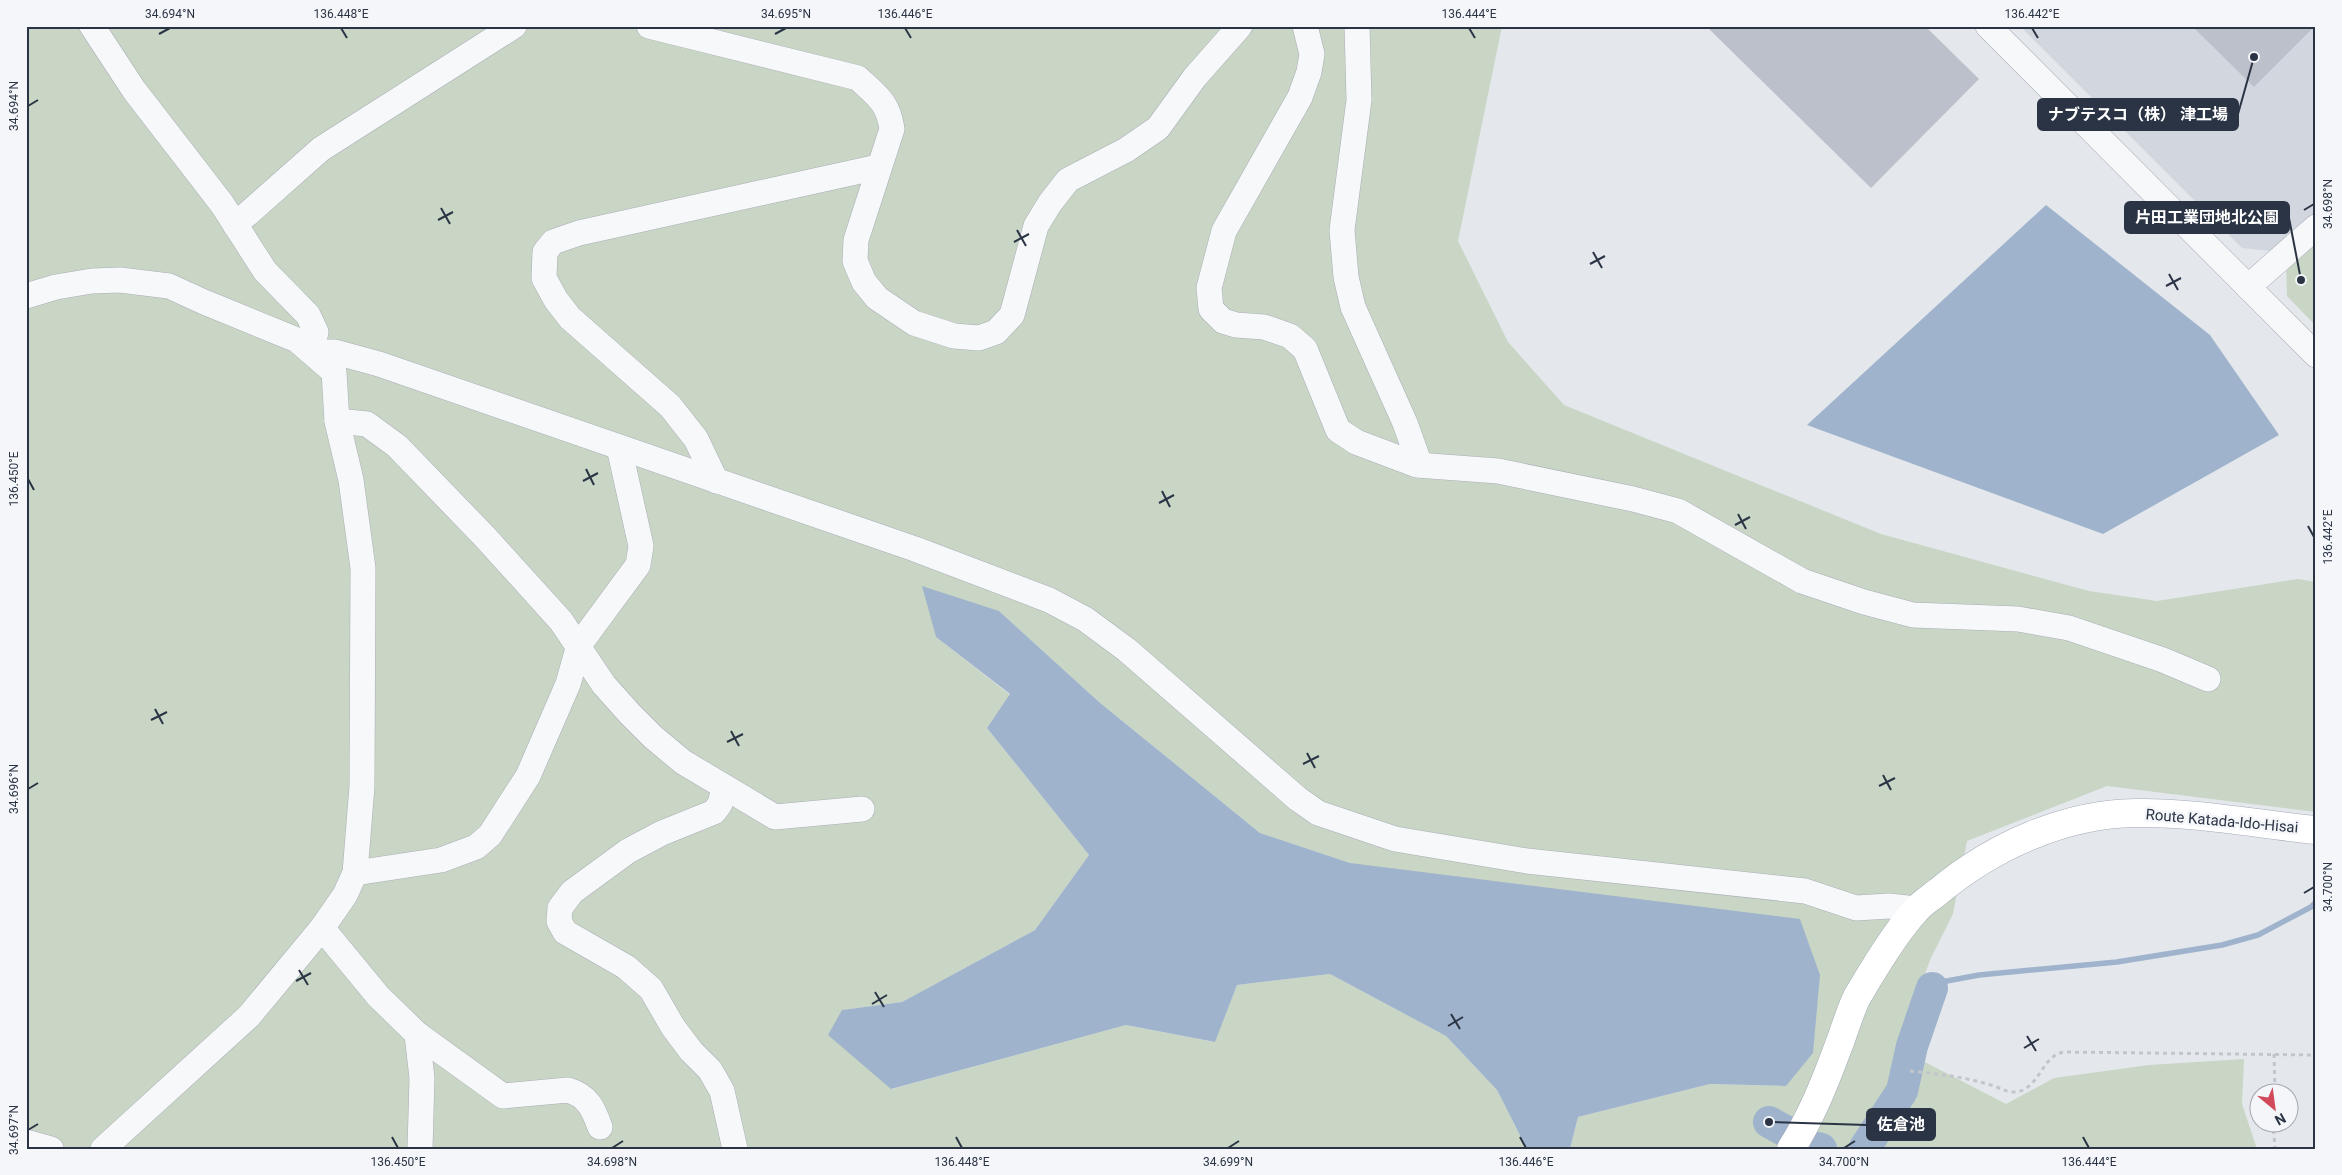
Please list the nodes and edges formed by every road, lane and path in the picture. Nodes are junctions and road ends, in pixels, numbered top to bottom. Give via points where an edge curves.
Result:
1 (92, 26) edge
2 (514, 26) edge
3 (648, 26) edge
4 (1240, 26) edge
5 (1305, 26) edge
6 (1357, 26) edge
7 (1988, 26) edge
8 (878, 167) junction
9 (235, 225) junction
10 (2316, 227) edge
11 (2248, 287) junction
12 (26, 296) edge
13 (311, 352) junction
14 (2316, 355) edge
15 (338, 421) junction
16 (619, 447) junction
17 (1420, 465) junction
18 (716, 481) junction
19 (579, 645) junction
20 (2208, 679) dead end
21 (724, 788) junction
22 (862, 809) dead end
23 (2316, 830) edge
24 (355, 872) junction
25 (1916, 909) junction
26 (322, 928) junction
27 (417, 1034) junction
28 (2274, 1054) junction
29 (2316, 1055) edge
30 (1910, 1071) dead end
31 (2275, 1082) edge
32 (600, 1127) dead end
33 (2274, 1132) edge
34 (26, 1142) edge
35 (52, 1149) edge
36 (103, 1149) edge
37 (420, 1149) edge
38 (735, 1149) edge
39 (1791, 1149) edge
40 (2275, 1149) edge

1 - 9 street via 134,90
2 - 9 street via 320,149
3 - 8 street via 858,78 889,111 892,129
4 - 8 street via 1195,76 1158,128 1126,150 1068,180 1036,226 1012,315 996,332 979,338 954,336 914,323 877,298 864,282 855,261 856,240
5 - 17 street via 1312,54 1306,81 1224,232 1209,288 1211,309 1223,321 1236,326 1264,328 1290,336 1304,350 1338,430 1356,442
6 - 17 street via 1358,100 1342,230 1346,276 1353,307 1405,423
7 - 11 street
8 - 18 street via 579,233 553,242 545,252 544,278 556,300 570,318 670,406 696,439
9 - 13 street via 265,271 308,315 316,332
10 - 11 street
11 - 14 street
12 - 13 street via 92,281 120,280 169,286 297,340
13 - 15 street via 334,372
13 - 16 street via 335,352 379,364
15 - 19 street via 367,424 397,446 485,537
15 - 24 street via 351,480 363,568 362,786
16 - 18 street
16 - 19 street via 641,546 638,565
17 - 20 street via 1498,471 1678,511 1802,581 1864,602 1913,616 2018,619 2069,628
18 - 25 street via 933,556 1049,600 1085,619 1127,650 1318,813 1395,839 1527,861 1805,891 1856,908 1889,906
19 - 21 street via 604,685 652,738
19 - 24 street via 545,743 528,776 490,834 476,847 441,860
21 - 22 street via 775,817
21 - 38 street via 714,812 628,851 572,892 560,908 559,921 565,932 626,967 651,989 673,1027 710,1070 722,1091
23 - 25 main road, Route Katada-Ido-Hisai via 2167,814 2136,813 2081,820 2039,832 2006,847 1964,870
24 - 26 street via 345,896
25 - 39 main road, Route Katada-Ido-Hisai via 1856,999 1815,1109
26 - 27 street via 378,996
26 - 36 street via 249,1016
27 - 32 street via 503,1096 568,1090 584,1096
27 - 37 street via 422,1078
28 - 29 path
28 - 30 path via 2056,1053 2034,1082 2014,1093 1958,1076
28 - 31 path
33 - 40 path
34 - 35 street

